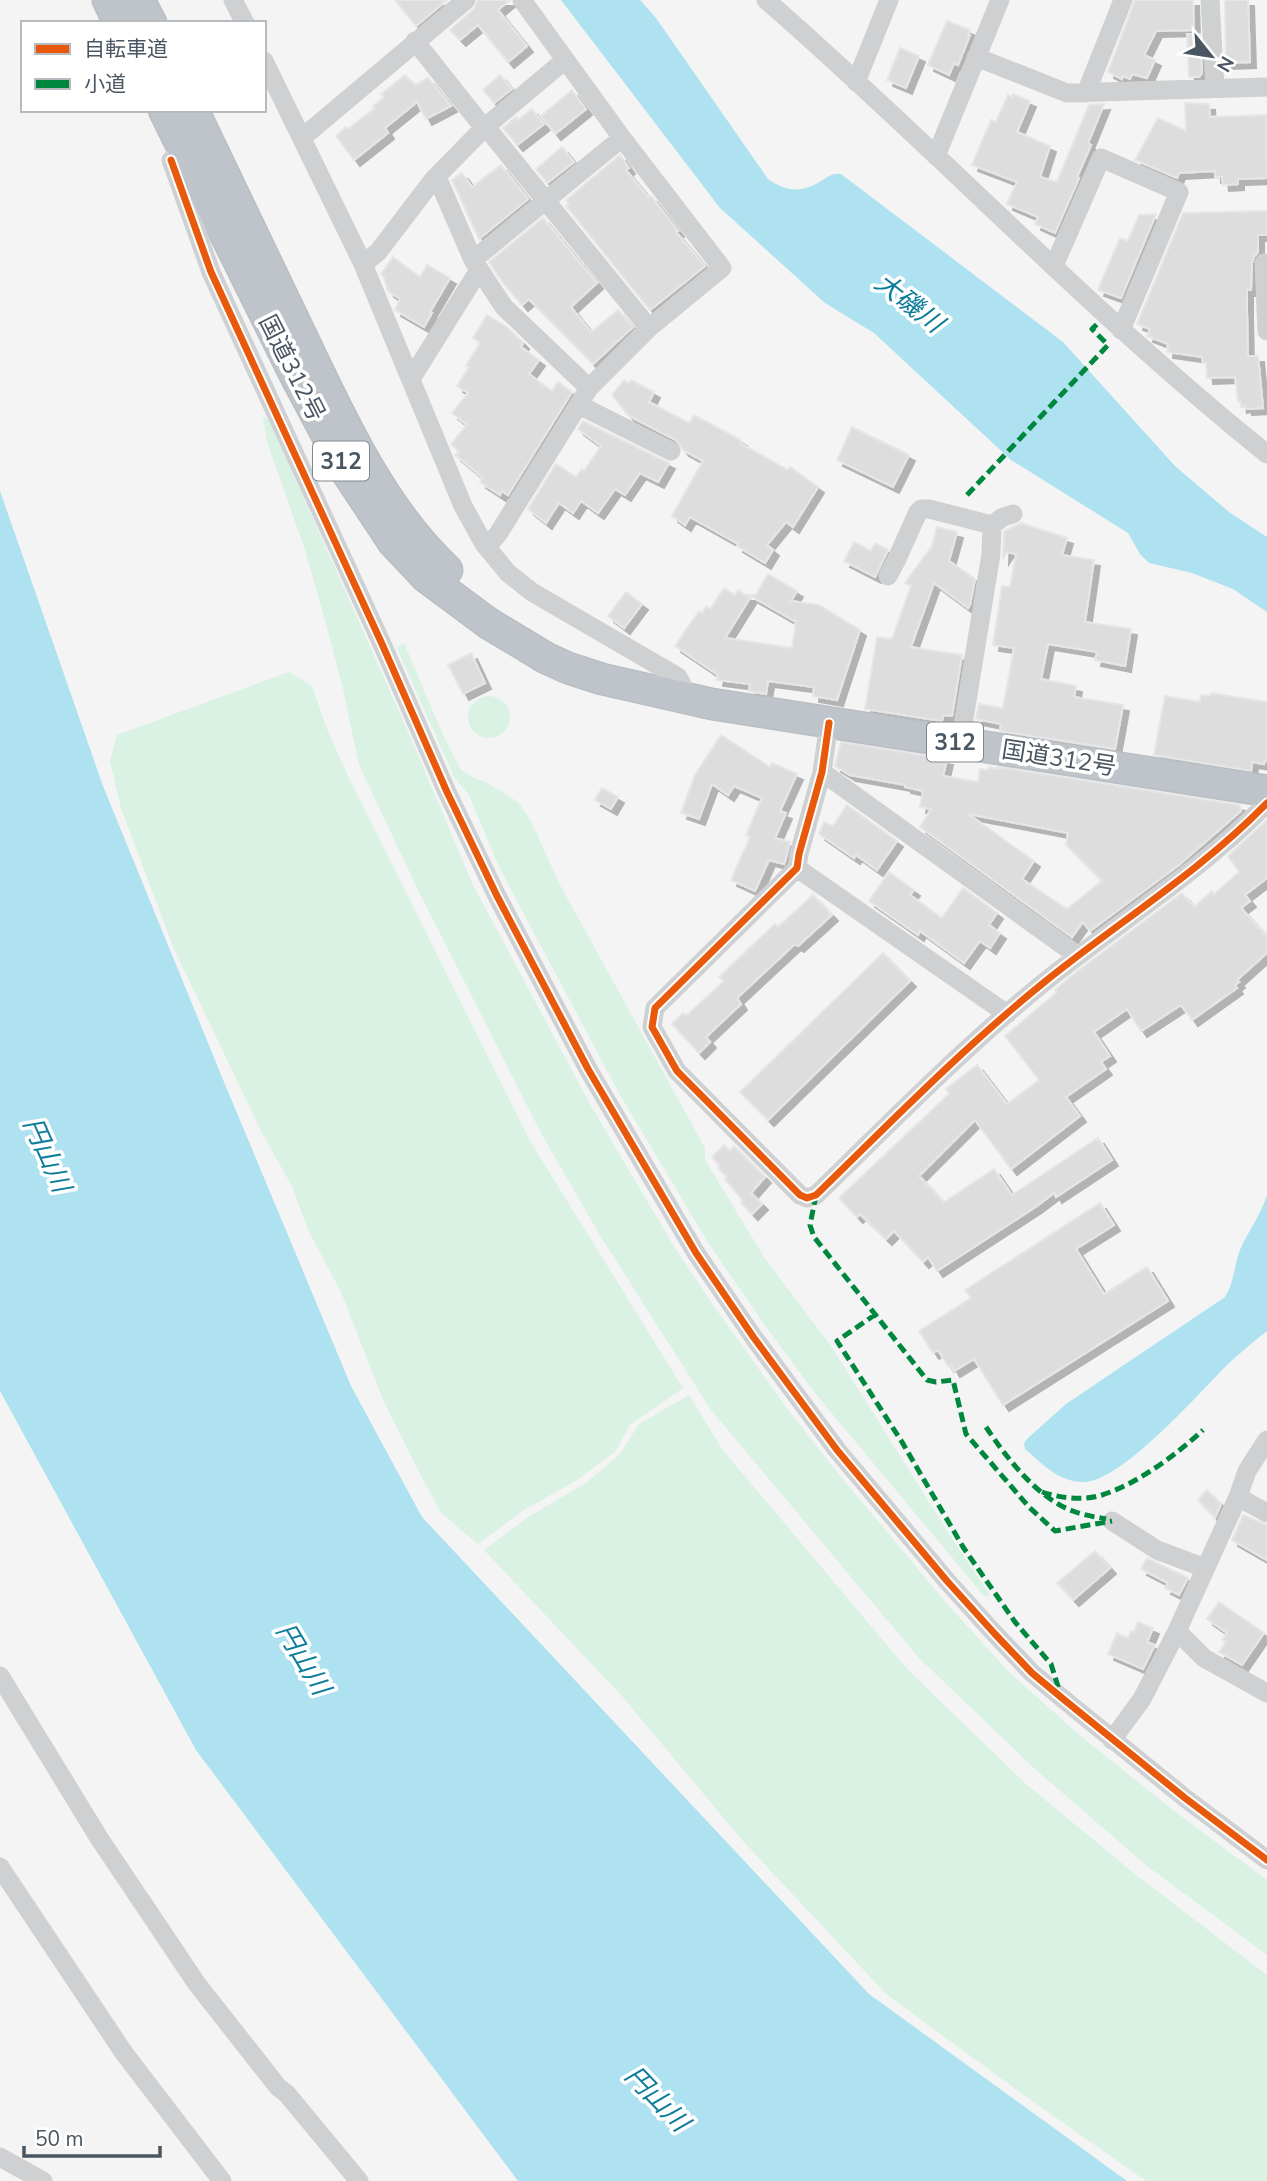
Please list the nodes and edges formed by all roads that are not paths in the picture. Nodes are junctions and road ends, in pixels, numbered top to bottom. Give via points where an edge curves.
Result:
1 (107, 0) edge
2 (139, 0) edge
3 (233, 0) edge
4 (466, 0) edge
5 (523, 0) edge
6 (889, 0) edge
7 (1000, 0) edge
8 (1123, 0) edge
9 (1210, 0) edge
10 (776, 4) edge
11 (118, 21) edge
12 (150, 21) edge
13 (244, 21) edge
14 (415, 41) junction
15 (976, 57) junction
16 (565, 60) junction
17 (266, 65) edge
18 (856, 82) junction
19 (1267, 87) edge
20 (1215, 88) junction
21 (1086, 93) junction
22 (165, 112) edge
23 (194, 112) edge
24 (485, 127) junction
25 (303, 137) junction
26 (622, 138) junction
27 (936, 156) junction
28 (171, 160) dead end
29 (437, 177) junction
30 (545, 200) junction
31 (1264, 263) dead end
32 (363, 264) junction
33 (476, 265) junction
34 (1054, 266) junction
35 (649, 328) junction
36 (1121, 330) junction
37 (1267, 331) edge
38 (411, 379) junction
39 (584, 397) junction
40 (671, 451) dead end
41 (1267, 454) edge
42 (1013, 514) dead end
43 (992, 525) junction
44 (484, 544) junction
45 (888, 576) dead end
46 (644, 689) junction
47 (681, 697) junction
48 (830, 723) junction
49 (960, 743) junction
50 (822, 772) junction
51 (1267, 791) edge
52 (1267, 803) edge
53 (797, 868) junction
54 (1078, 956) junction
55 (1007, 1014) junction
56 (1267, 1440) edge
57 (1238, 1497) junction
58 (1267, 1513) edge
59 (1112, 1521) dead end
60 (1205, 1568) junction
61 (1177, 1631) junction
62 (0, 1676) edge
63 (1267, 1693) edge
64 (1112, 1740) junction
65 (1267, 1860) edge
66 (0, 1867) edge
67 (0, 2157) edge
68 (43, 2181) edge
69 (222, 2181) edge
70 (359, 2181) edge

1 - 11 highway
2 - 12 highway
3 - 13 street
4 - 14 street
5 - 16 street
6 - 18 street
7 - 15 street
8 - 21 street
9 - 20 street
10 - 18 street
14 - 24 street
14 - 25 street
15 - 21 street via 1067,93
15 - 27 street
16 - 24 street
16 - 26 street
17 - 25 street
18 - 27 street
19 - 20 street
20 - 21 street
22 - 46 highway, 国道312号 / 312 via 294,373 346,471 393,542 426,577 524,645 568,668
23 - 46 highway, 国道312号 / 312 via 365,461 412,532 441,565 496,612 574,657
24 - 29 street
24 - 30 street
25 - 32 street
26 - 30 street
26 - 35 street via 722,268
27 - 34 street
28 - 64 street via 211,272 497,896 582,1058 696,1253 837,1450 947,1581 1032,1672
29 - 32 street via 378,252
29 - 33 street
30 - 33 street
30 - 35 street
31 - 37 street
32 - 38 street
33 - 38 street
33 - 39 street via 504,307
34 - 36 street
34 - 36 street via 1101,158 1179,192
35 - 39 street
36 - 41 street
38 - 44 street via 463,506
39 - 40 street
39 - 44 street via 498,534
42 - 43 street
43 - 45 street via 921,509
43 - 49 street
44 - 47 street via 508,573 532,592 678,677 683,686
46 - 47 highway, 国道312号 / 312
47 - 48 highway, 国道312号 / 312
48 - 49 highway, 国道312号 / 312
48 - 50 street
49 - 51 highway, 国道312号 / 312
50 - 53 street
50 - 54 street
52 - 54 street via 1212,853
53 - 55 street
53 - 55 street via 655,1008 652,1027 677,1071 800,1195 816,1195
54 - 55 street
56 - 57 street via 1247,1471
57 - 58 street
57 - 60 street
59 - 60 street via 1157,1550
60 - 61 street
61 - 63 street via 1204,1658
61 - 64 street via 1142,1699
62 - 70 street via 99,1838 197,1984
64 - 65 street
66 - 69 street via 124,2053
67 - 68 street

